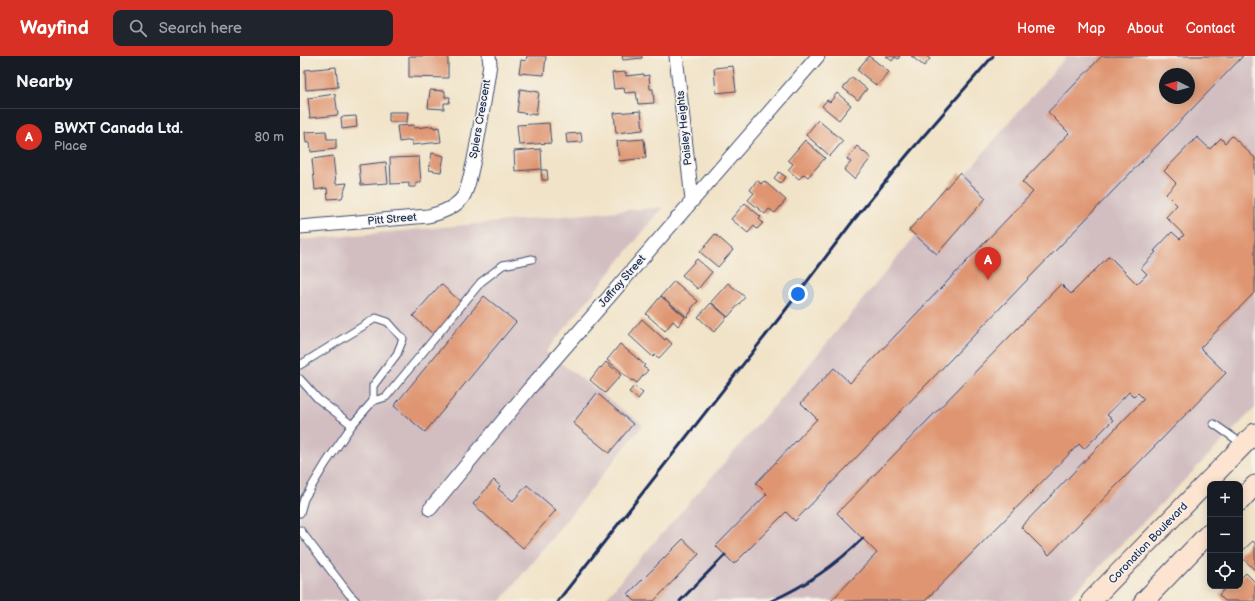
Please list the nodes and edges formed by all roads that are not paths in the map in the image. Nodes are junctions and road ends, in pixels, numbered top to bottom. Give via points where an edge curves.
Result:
1 (489, 56) edge
2 (676, 56) edge
3 (818, 56) edge
4 (469, 182) joint
5 (692, 200) junction
6 (300, 227) edge
7 (532, 259) dead end
8 (300, 365) edge
9 (300, 379) edge
10 (373, 401) junction
11 (1214, 424) dead end
12 (352, 425) junction
13 (1251, 442) edge
14 (1255, 485) edge
15 (1243, 498) edge
16 (430, 509) dead end
17 (300, 513) edge
18 (300, 530) edge
19 (1207, 535) edge
20 (356, 601) edge
21 (1091, 601) edge
22 (1144, 601) edge

1 - 4 street, Spiers Crescent via 490,64 479,134
2 - 5 street, Paisley Heights
3 - 5 street, Jaffray Street
4 - 6 street, Pitt Street via 463,197 442,213
5 - 16 street, Jaffray Street via 529,389
7 - 10 lane via 503,265 481,282 386,397
8 - 10 lane via 376,318 388,322 403,339 397,354 374,386
9 - 12 lane via 318,399
10 - 12 lane
11 - 13 lane
12 - 17 lane via 304,499
13 - 21 main road, Coronation Boulevard
14 - 15 main road
18 - 20 lane
19 - 22 main road

